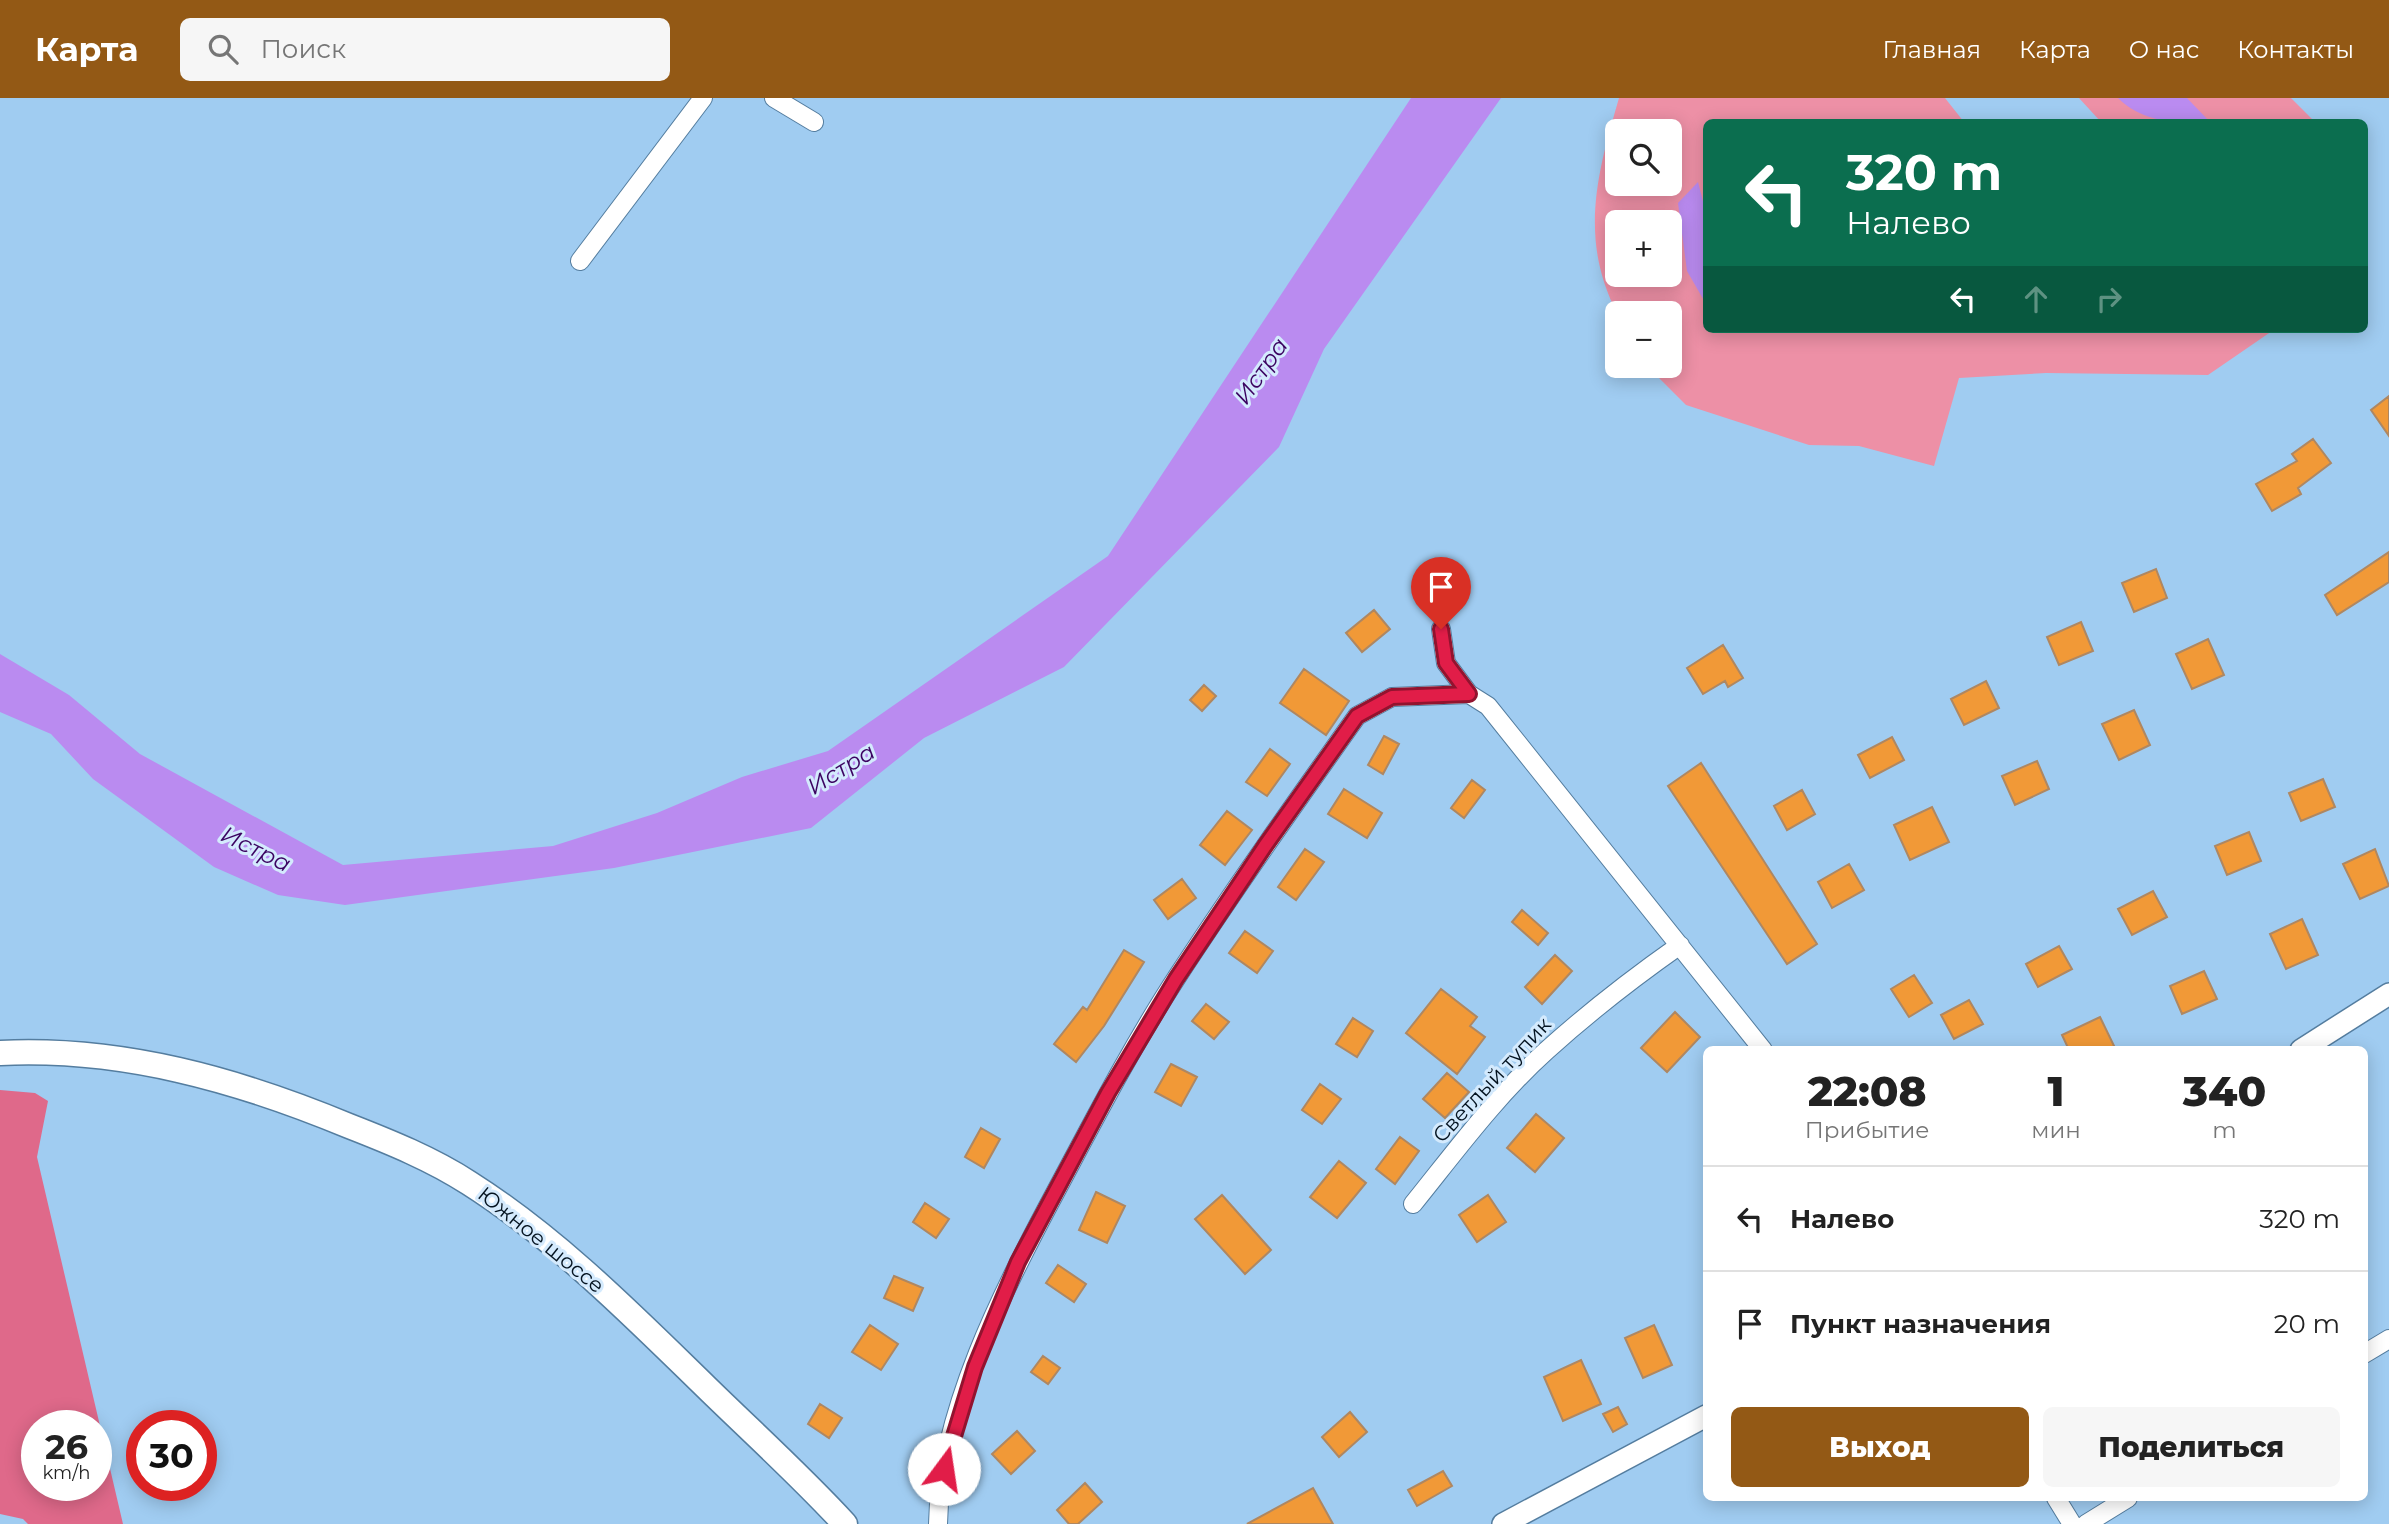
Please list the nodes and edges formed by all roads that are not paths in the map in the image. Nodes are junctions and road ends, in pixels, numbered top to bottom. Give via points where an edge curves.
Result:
1 (703, 98) edge
2 (774, 98) edge
3 (814, 122) dead end
4 (580, 261) dead end
5 (1441, 629) dead end
6 (1469, 694) junction
7 (1679, 945) junction
8 (2389, 994) edge
9 (1760, 1046) edge
10 (2307, 1046) edge
11 (0, 1053) edge
12 (1412, 1204) dead end
13 (2389, 1339) edge
14 (2368, 1352) edge
15 (1703, 1418) edge
16 (2058, 1501) edge
17 (2123, 1501) edge
18 (845, 1524) edge
19 (938, 1524) edge
20 (1503, 1524) edge
21 (2072, 1524) edge
22 (2086, 1524) edge

1 - 4 street
2 - 3 street
5 - 6 street via 1446,663
6 - 7 street via 1488,706 1526,751
6 - 19 street via 1392,697 1357,716 1176,979 1108,1093 1018,1262 954,1427 939,1490
7 - 9 street
7 - 12 street, Светлый тупик via 1544,1052
8 - 10 street
11 - 18 main road, Южное шоссе via 49,1050 188,1071 280,1098 406,1149 467,1181 539,1232 621,1304
13 - 14 street
15 - 20 street
16 - 21 street
17 - 22 street

